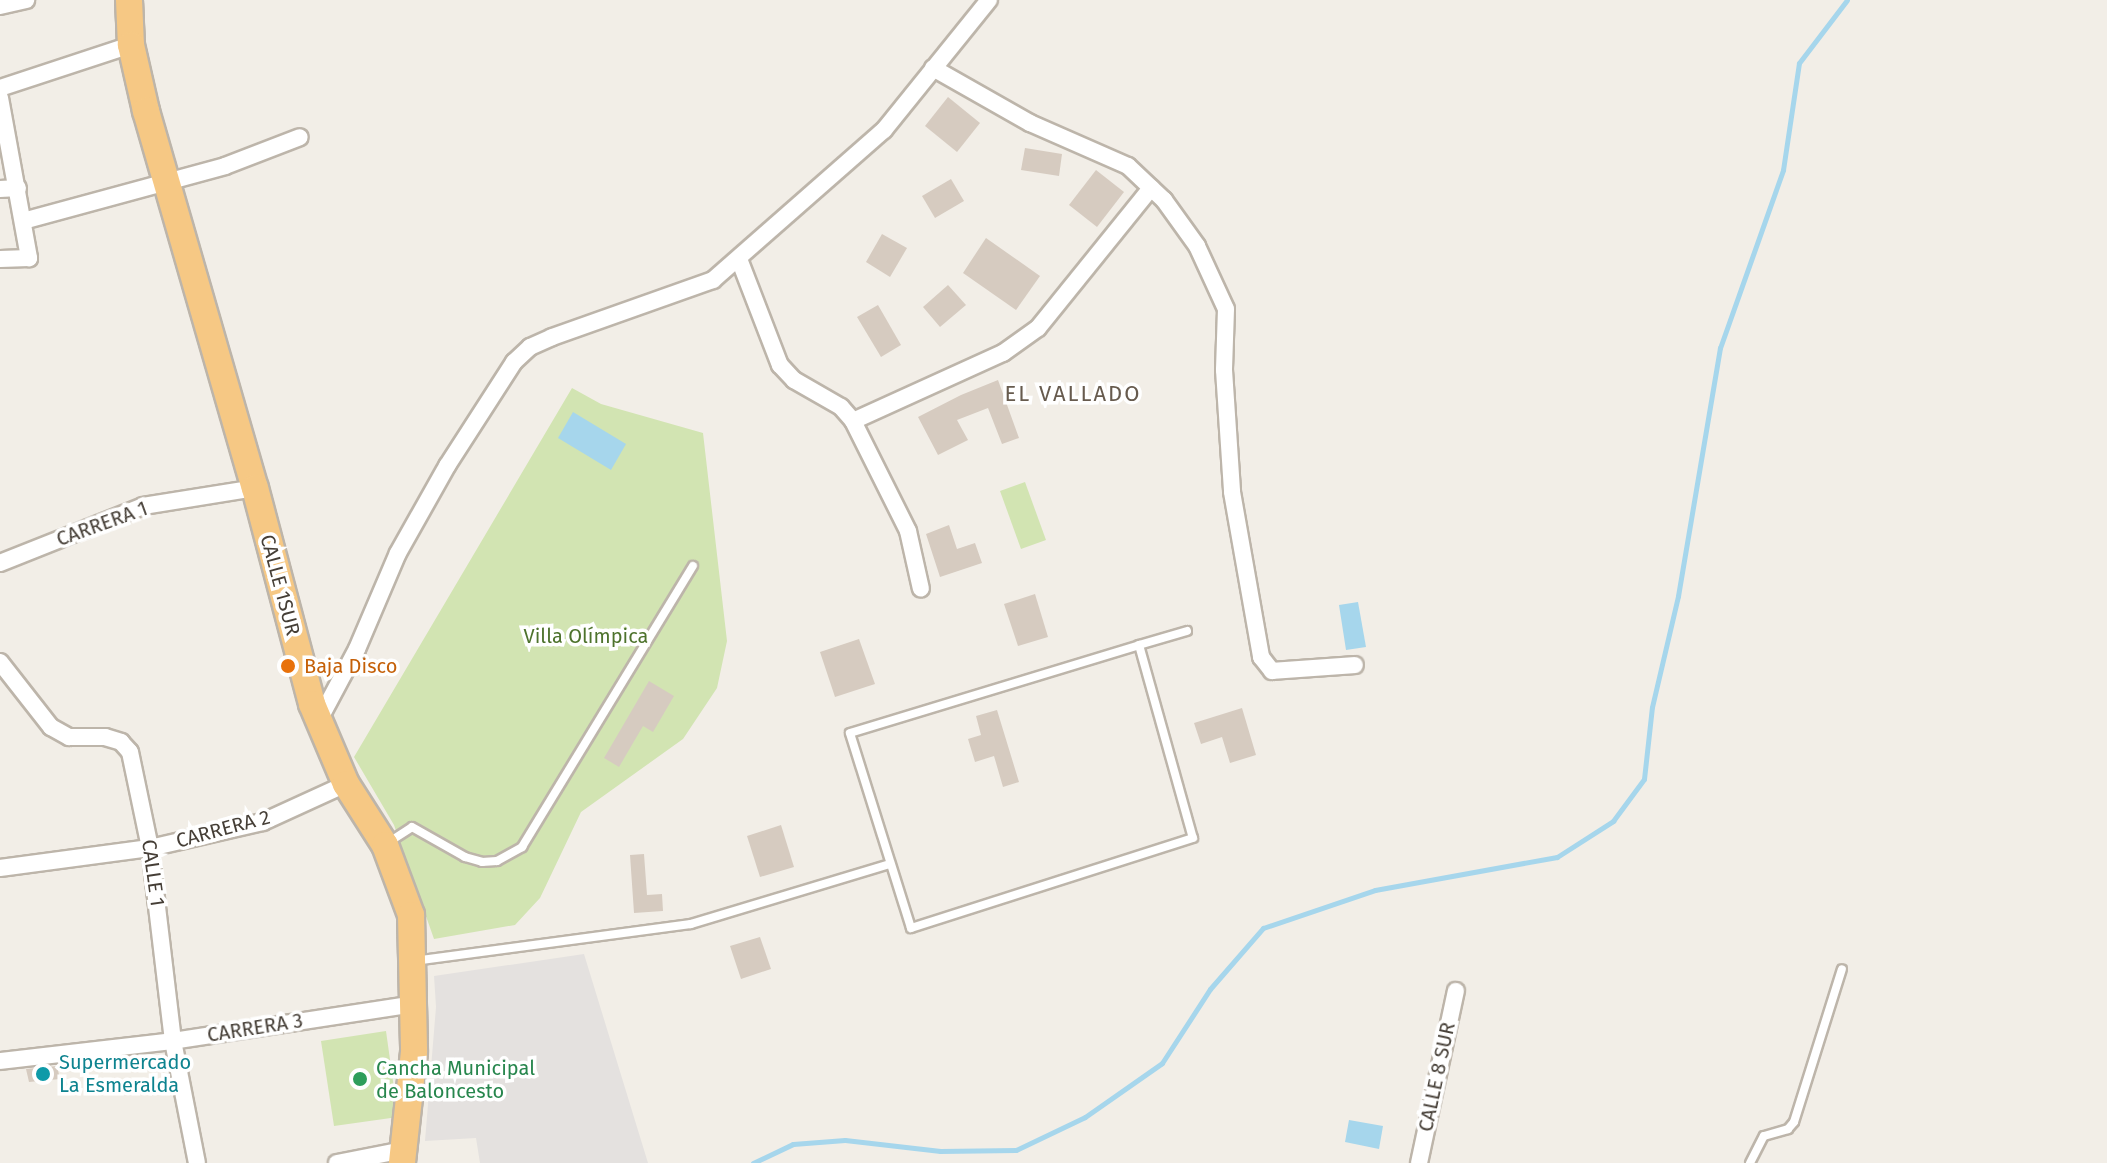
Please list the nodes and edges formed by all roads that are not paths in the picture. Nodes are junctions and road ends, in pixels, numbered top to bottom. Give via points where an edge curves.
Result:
1 (26, 0) edge
2 (129, 0) edge
3 (978, 4) edge
4 (0, 6) edge
5 (131, 45) junction
6 (933, 68) junction
7 (0, 88) edge
8 (0, 98) edge
9 (300, 137) dead end
10 (167, 180) junction
11 (18, 188) junction
12 (1151, 188) junction
13 (0, 189) edge
14 (23, 221) junction
15 (0, 259) edge
16 (739, 259) junction
17 (853, 421) junction
18 (255, 488) junction
19 (0, 563) edge
20 (693, 566) dead end
21 (921, 589) dead end
22 (1187, 631) dead end
23 (1139, 645) junction
24 (0, 662) edge
25 (1355, 665) dead end
26 (318, 722) junction
27 (346, 784) junction
28 (385, 845) junction
29 (150, 848) junction
30 (890, 864) junction
31 (0, 868) edge
32 (414, 961) junction
33 (1842, 969) dead end
34 (1456, 991) dead end
35 (414, 1004) junction
36 (173, 1041) junction
37 (0, 1061) edge
38 (402, 1157) edge
39 (197, 1163) edge
40 (337, 1163) edge
41 (1419, 1163) edge
42 (1750, 1163) edge

1 - 4 street
2 - 5 highway, CALLE 1SUR
3 - 6 street
5 - 7 street
5 - 10 highway, CALLE 1SUR
6 - 12 street via 1030,123 1128,166
6 - 16 street via 884,130
8 - 11 street
9 - 10 street via 225,166
10 - 14 street
10 - 18 highway, CALLE 1SUR
11 - 13 street
11 - 14 street
12 - 17 street via 1038,328 1003,353
12 - 25 street via 1197,246 1226,309 1232,492 1265,667 1272,671
14 - 15 street via 29,258
16 - 17 street via 780,365
16 - 26 street via 713,280 552,337 514,362 398,553 357,649
17 - 21 street via 908,531
18 - 19 street, CARRERA 1 via 143,506
18 - 26 highway, CALLE 1SUR
20 - 28 lane via 522,847 497,861 482,862 412,827
22 - 23 lane
23 - 30 lane via 850,733
23 - 30 lane via 1193,838 911,928
24 - 29 street, CALLE 1 via 51,727 69,737 121,742 130,752
26 - 27 highway, CALLE 1SUR
27 - 28 highway, CALLE 1SUR
27 - 29 street, CARRERA 2 via 263,822
28 - 32 highway, CALLE 1SUR via 411,915
29 - 31 street, CARRERA 2
29 - 36 street, CALLE 1
30 - 32 lane via 691,924
32 - 35 highway, CALLE 1SUR
33 - 42 lane via 1794,1122 1764,1136
34 - 41 street, CALLE 8 SUR
35 - 36 street, CARRERA 3
35 - 38 highway, CALLE 1SUR
36 - 37 street, CARRERA 3
36 - 39 street, CALLE 1
38 - 40 street

